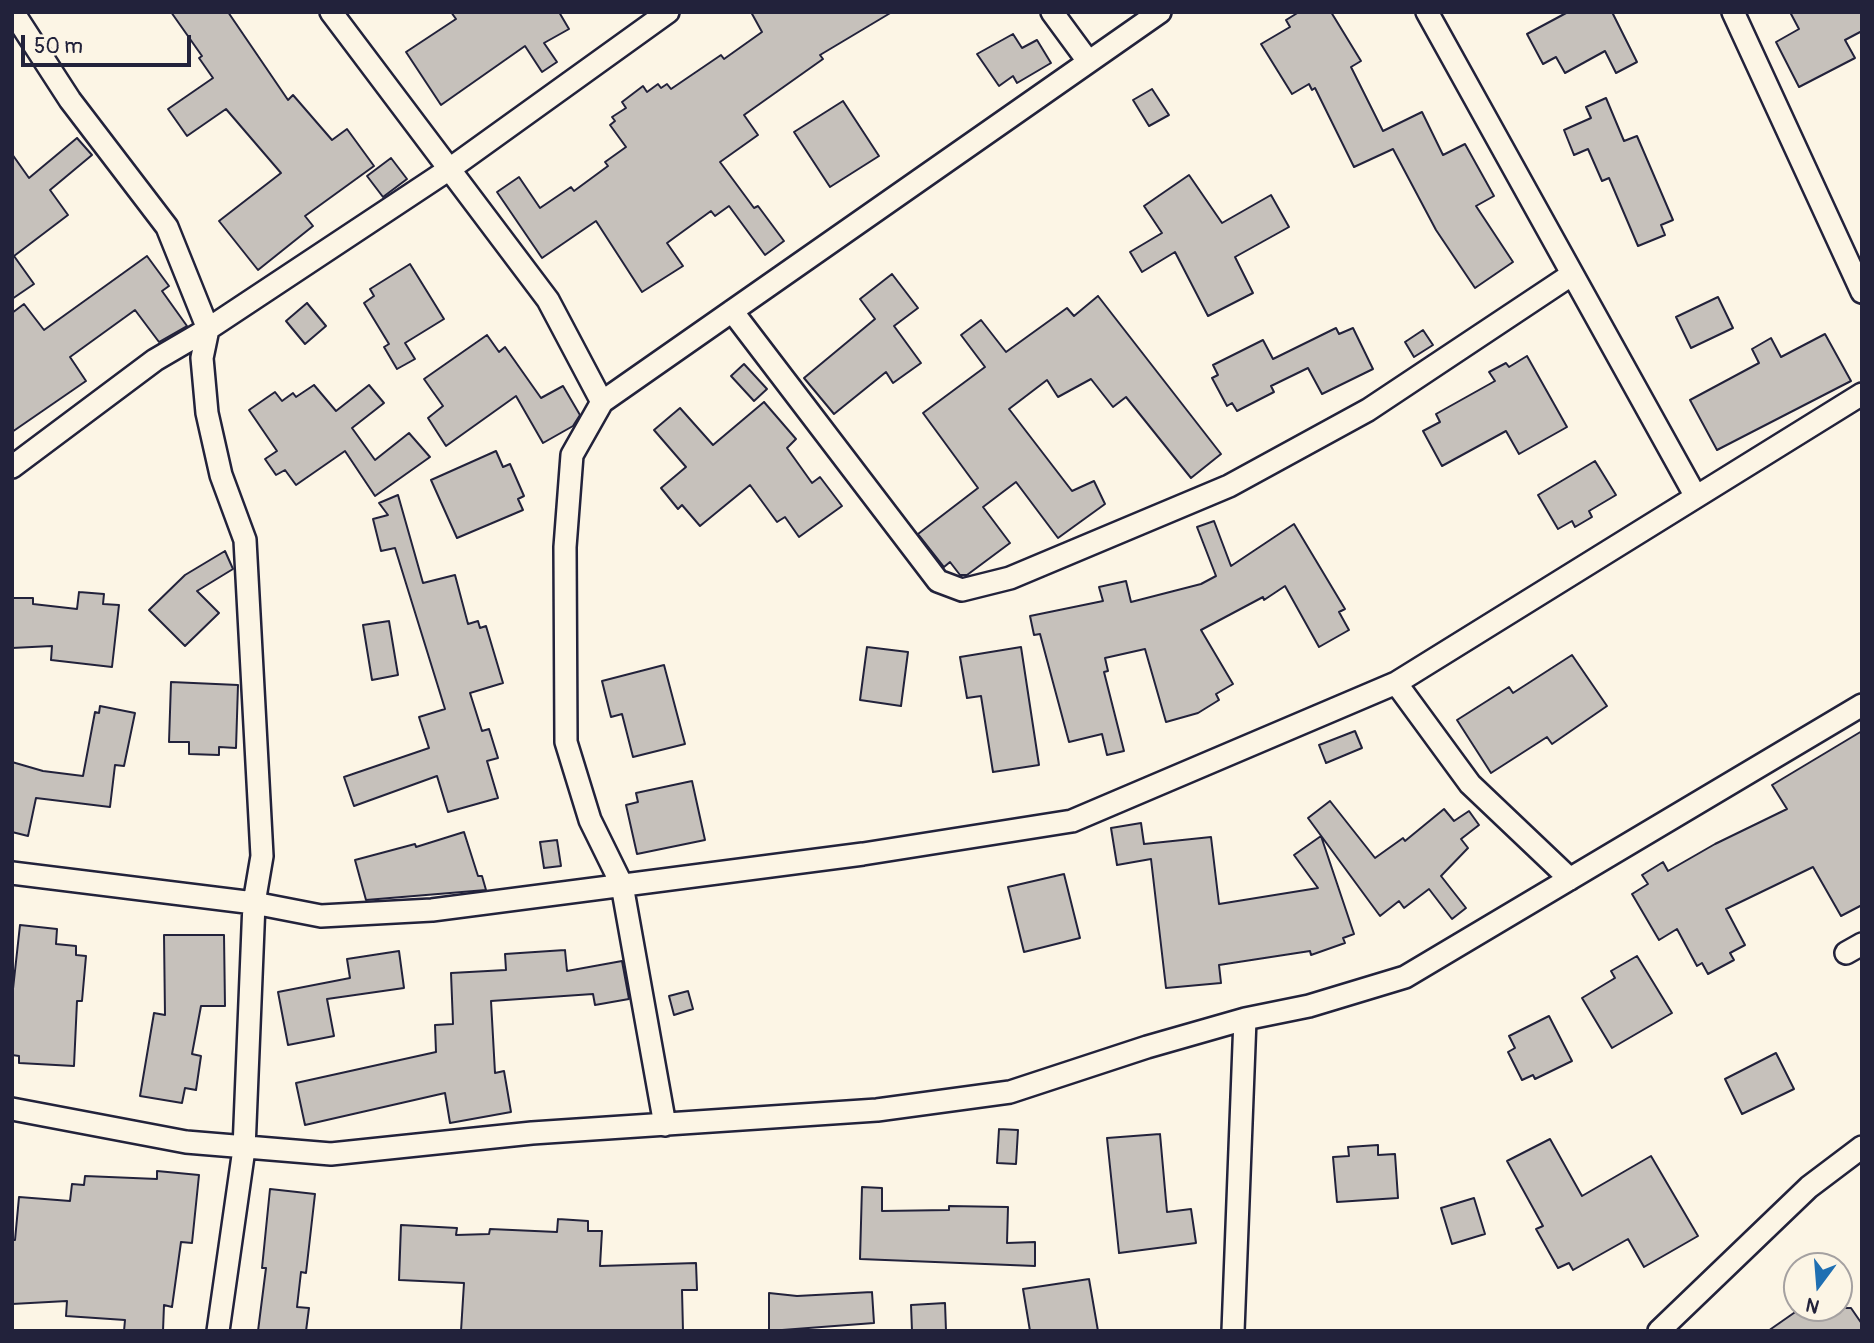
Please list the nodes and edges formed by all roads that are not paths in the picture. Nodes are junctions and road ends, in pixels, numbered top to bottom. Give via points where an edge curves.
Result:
1 (13, 12) edge
2 (331, 12) edge
3 (668, 12) edge
4 (1052, 12) edge
5 (1160, 12) edge
6 (1427, 12) edge
7 (1732, 12) edge
8 (1088, 61) junction
9 (451, 168) junction
10 (1572, 275) junction
11 (1862, 292) edge
12 (732, 311) junction
13 (208, 328) junction
14 (1862, 394) edge
15 (601, 402) junction
16 (12, 467) edge
17 (1695, 495) junction
18 (1396, 683) junction
19 (1862, 705) edge
20 (12, 873) edge
21 (1570, 879) junction
22 (622, 885) junction
23 (254, 903) junction
24 (1245, 1019) junction
25 (12, 1109) edge
26 (665, 1125) junction
27 (1862, 1147) edge
28 (244, 1149) junction
29 (218, 1331) edge
30 (1233, 1331) edge
31 (1659, 1331) edge

1 - 13 street via 70,100 167,227
2 - 9 street
3 - 9 street
4 - 8 street
5 - 8 street
6 - 10 street
7 - 11 street
8 - 12 street
9 - 13 street
9 - 15 street via 548,300
10 - 12 street via 1368,410 1229,486 1010,578 962,590 938,581
10 - 17 street
12 - 15 street
13 - 16 street via 155,360
13 - 23 street via 201,358 207,413 220,475 245,540 262,856
14 - 17 street
15 - 22 street via 572,455 565,547 566,742 590,820
17 - 18 street
18 - 21 street via 1470,784
18 - 22 street via 1072,821
19 - 21 street
20 - 23 street
21 - 24 street via 1405,977 1309,1006
22 - 23 street via 432,910 321,916
22 - 26 street
23 - 28 street
24 - 26 street via 1010,1092 877,1110
24 - 30 street
25 - 28 street
26 - 28 street via 532,1133 331,1154
27 - 31 street via 1809,1187
28 - 29 street

